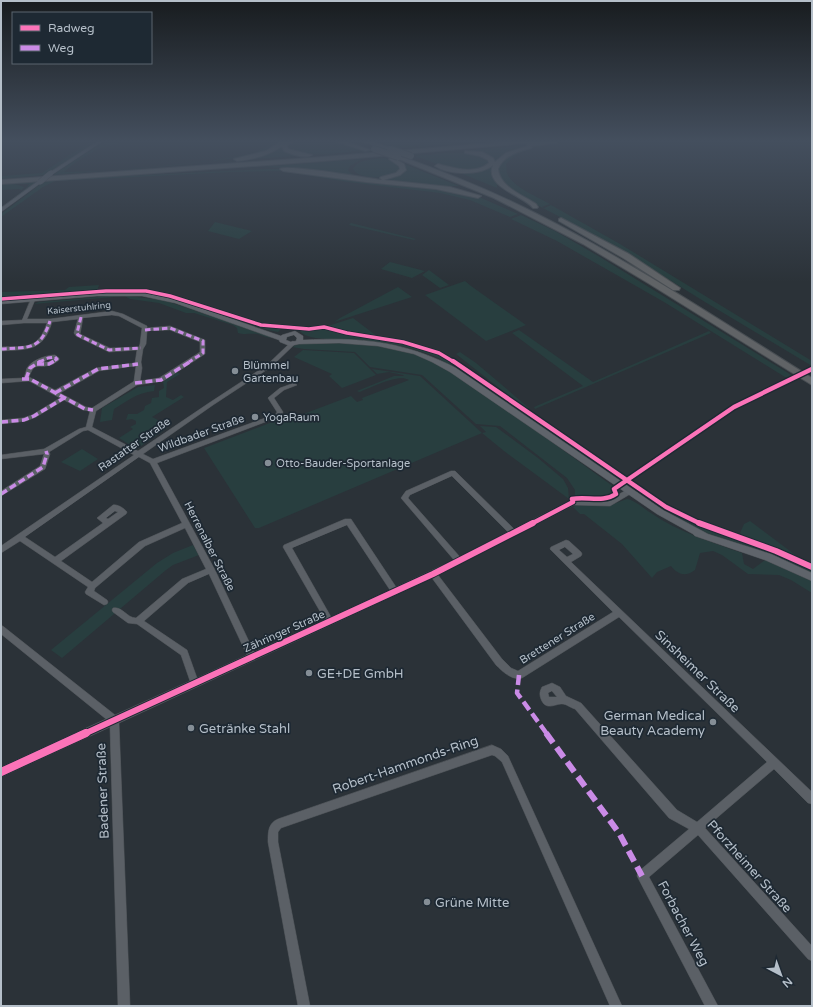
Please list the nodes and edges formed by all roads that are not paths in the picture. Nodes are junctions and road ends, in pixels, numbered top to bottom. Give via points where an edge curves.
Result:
1 (32, 188) edge
2 (446, 188) edge
3 (467, 188) edge
4 (478, 188) edge
5 (493, 188) edge
6 (507, 188) edge
7 (512, 208) junction
8 (1, 210) edge
9 (531, 210) junction
10 (33, 301) junction
11 (1, 303) edge
12 (81, 317) junction
13 (24, 321) junction
14 (50, 321) junction
15 (1, 323) edge
16 (145, 330) junction
17 (284, 339) junction
18 (298, 341) junction
19 (141, 348) junction
20 (1, 350) edge
21 (278, 357) junction
22 (37, 364) dead end
23 (138, 364) junction
24 (812, 373) edge
25 (26, 379) junction
26 (1, 381) edge
27 (812, 382) edge
28 (136, 383) junction
29 (294, 385) dead end
30 (55, 393) junction
31 (64, 398) junction
32 (93, 410) junction
33 (1, 422) edge
34 (89, 428) junction
35 (46, 451) junction
36 (138, 455) junction
37 (1, 457) edge
38 (153, 462) junction
39 (44, 464) junction
40 (52, 465) dead end
41 (628, 493) junction
42 (1, 494) edge
43 (108, 523) dead end
44 (187, 524) junction
45 (513, 533) junction
46 (20, 537) junction
47 (1, 550) edge
48 (55, 561) junction
49 (459, 561) junction
50 (566, 561) dead end
51 (211, 570) junction
52 (433, 574) junction
53 (812, 578) edge
54 (92, 586) junction
55 (395, 592) junction
56 (104, 602) dead end
57 (116, 610) dead end
58 (619, 613) junction
59 (138, 621) junction
60 (330, 622) junction
61 (1, 629) edge
62 (252, 656) junction
63 (195, 683) junction
64 (563, 699) dead end
65 (114, 720) junction
66 (774, 763) junction
67 (1, 772) edge
68 (812, 800) edge
69 (698, 828) junction
70 (812, 955) edge
71 (124, 1006) edge
72 (304, 1006) edge
73 (616, 1006) edge
74 (712, 1006) edge

1 - 8 main road, bridge
2 - 7 highway
3 - 7 highway
4 - 9 highway
5 - 9 highway
6 - 9 highway via 534,205
7 - 9 highway
9 - 24 highway via 602,246
9 - 27 highway
10 - 11 main road
10 - 13 street, Kaiserstuhlring
10 - 17 main road via 142,294 159,297
12 - 14 street, Kaiserstuhlring
12 - 16 street, Kaiserstuhlring via 116,313 142,325
12 - 19 street via 78,335 109,350
13 - 14 street, Kaiserstuhlring
13 - 15 street, Kaiserstuhlring
14 - 20 street via 43,339 38,342 23,348
16 - 19 street
16 - 28 street via 170,328 200,339 203,341 203,353 161,380
17 - 18 main road
17 - 18 main road via 295,333
17 - 21 street, Rastatter Straße
18 - 21 street, Rastatter Straße
18 - 41 main road via 323,340 390,345 429,357 453,370 574,454 590,469
19 - 23 street
21 - 36 street, Rastatter Straße
22 - 25 street via 30,368
23 - 28 street
23 - 30 street via 98,369
25 - 26 street
25 - 30 street
28 - 32 street
29 - 38 street, Wildbader Straße via 282,389 271,398 280,412 279,415
30 - 31 street
31 - 32 street via 85,409
31 - 33 street via 24,420
32 - 34 street
34 - 35 street via 81,430
34 - 36 street
35 - 37 street
35 - 39 street
36 - 38 street
36 - 46 street, Rastatter Straße
38 - 44 street, Herrenalber Straße
39 - 40 street
39 - 42 street
41 - 45 street, Zähringer Straße via 610,503 573,502
41 - 53 main road via 704,535 768,557
43 - 48 street
44 - 51 street, Herrenalber Straße
44 - 54 street via 142,544
45 - 49 street, Zähringer Straße
45 - 49 street via 453,473 408,493 404,498
46 - 47 street, Rastatter Straße
46 - 48 street
48 - 54 street
49 - 52 street, Zähringer Straße
50 - 58 street, Sinsheimer Straße
51 - 59 street via 185,581
51 - 62 street, Herrenalber Straße
52 - 55 street, Zähringer Straße
52 - 58 street, Brettener Straße via 499,662 514,674 519,675
54 - 56 street via 89,592
55 - 60 street, Zähringer Straße
55 - 60 street via 348,521 287,547
57 - 59 street via 131,621
58 - 66 street, Sinsheimer Straße
59 - 63 street via 184,653
60 - 62 street, Zähringer Straße
61 - 65 street
62 - 63 street, Zähringer Straße
63 - 65 street, Zähringer Straße
64 - 69 street, Pforzheimer Straße via 578,706 673,814
65 - 67 street, Zähringer Straße
65 - 71 street, Badener Straße
66 - 68 street, Sinsheimer Straße
66 - 69 street
69 - 70 street, Pforzheimer Straße
69 - 74 street, Forbacher Weg via 642,876
72 - 73 street, Robert-Hammonds-Ring via 273,842 274,830 278,824 492,750 505,759

